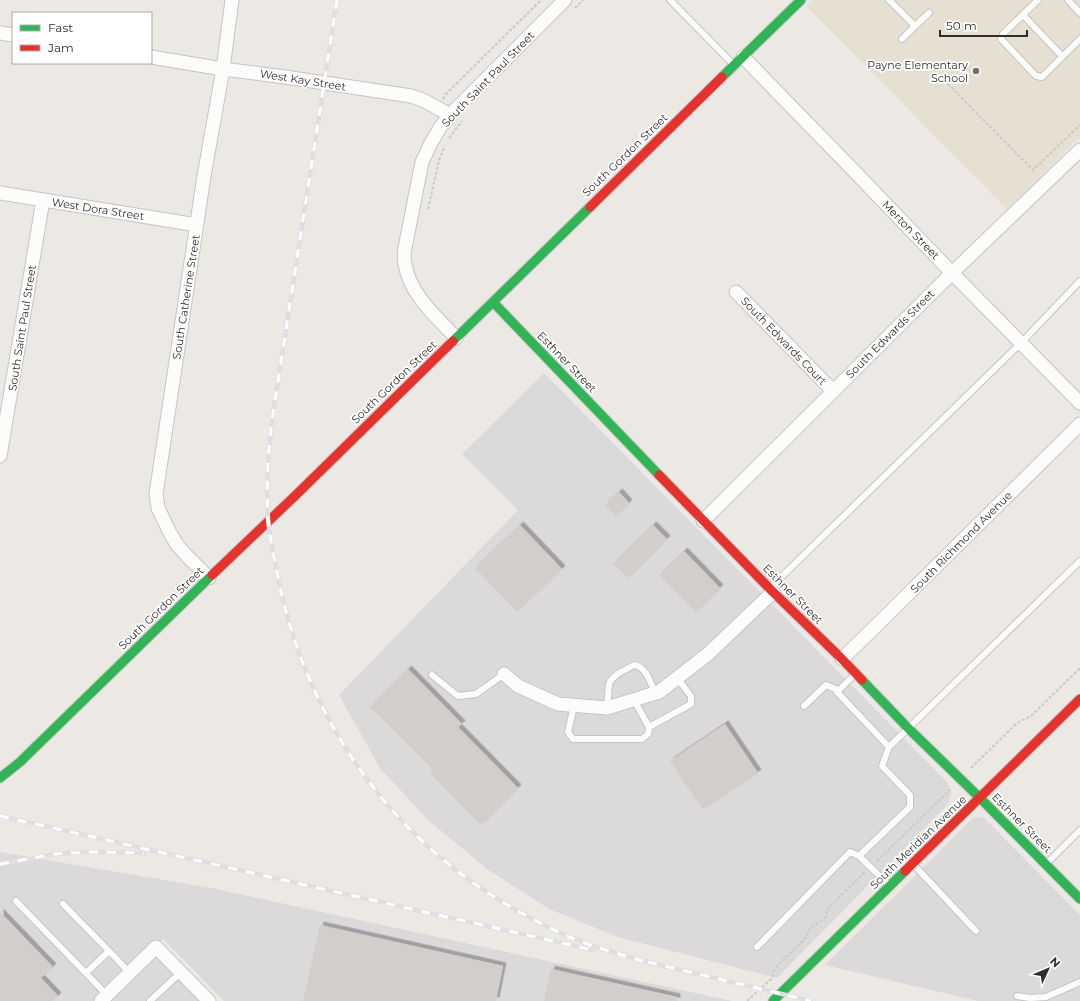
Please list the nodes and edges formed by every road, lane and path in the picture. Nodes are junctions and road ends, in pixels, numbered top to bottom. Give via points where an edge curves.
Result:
1 (232, 0) edge
2 (541, 0) edge
3 (583, 0) edge
4 (670, 0) edge
5 (800, 0) edge
6 (889, 0) edge
7 (1038, 0) edge
8 (1068, 0) edge
9 (568, 6) edge
10 (929, 13) dead end
11 (1080, 13) edge
12 (1023, 14) junction
13 (915, 26) junction
14 (0, 33) edge
15 (12, 35) edge
16 (902, 39) dead end
17 (1080, 39) edge
18 (1062, 56) junction
19 (152, 57) edge
20 (738, 61) junction
21 (223, 69) junction
22 (944, 80) dead end
23 (443, 100) dead end
24 (450, 116) junction
25 (465, 118) dead end
26 (1080, 125) edge
27 (1080, 150) edge
28 (0, 194) edge
29 (43, 200) junction
30 (428, 209) dead end
31 (197, 224) junction
32 (952, 273) junction
33 (1080, 281) edge
34 (736, 292) dead end
35 (493, 302) junction
36 (456, 338) junction
37 (1021, 343) junction
38 (833, 391) junction
39 (1080, 403) edge
40 (1080, 424) edge
41 (0, 456) edge
42 (703, 521) junction
43 (1080, 561) edge
44 (208, 578) junction
45 (771, 590) junction
46 (842, 659) junction
47 (1080, 668) edge
48 (855, 673) junction
49 (504, 674) joint
50 (432, 675) dead end
51 (677, 678) junction
52 (838, 690) junction
53 (655, 693) junction
54 (1080, 698) edge
55 (634, 700) junction
56 (574, 706) junction
57 (804, 706) dead end
58 (607, 708) junction
59 (649, 727) junction
60 (908, 728) junction
61 (889, 747) junction
62 (0, 778) edge
63 (961, 779) junction
64 (980, 798) junction
65 (1080, 830) edge
66 (859, 856) junction
67 (913, 864) junction
68 (1046, 864) junction
69 (870, 867) junction
70 (890, 886) junction
71 (1080, 899) edge
72 (16, 901) dead end
73 (63, 904) dead end
74 (976, 931) dead end
75 (757, 947) dead end
76 (109, 951) junction
77 (181, 972) junction
78 (86, 973) junction
79 (130, 973) junction
80 (1080, 982) edge
81 (1018, 996) dead end
82 (104, 998) edge
83 (150, 1001) edge
84 (209, 1001) edge
85 (747, 1001) edge
86 (773, 1001) edge

1 - 21 street, South Catherine Street
2 - 23 path via 446,94
3 - 9 path
4 - 20 lane
5 - 20 street, South Gordon Street
6 - 13 lane
7 - 12 lane
8 - 11 lane
9 - 24 street, South Saint Paul Street
10 - 13 lane
12 - 18 lane
12 - 18 lane via 1003,34 1001,39 1006,45 1036,76 1042,77
13 - 16 lane
14 - 15 street
17 - 18 lane
19 - 21 street, West Kay Street
20 - 32 street, Merton Street via 856,173
20 - 35 street, South Gordon Street
21 - 24 street, West Kay Street via 411,96
21 - 31 street, South Catherine Street
22 - 26 path via 1033,170
24 - 36 street, South Saint Paul Street via 441,126 422,162 404,262 419,298
25 - 30 path via 446,142 441,154
27 - 32 street, South Edwards Street
28 - 29 street, West Dora Street
29 - 31 street, West Dora Street
29 - 41 street, South Saint Paul Street
31 - 44 street, South Catherine Street via 156,494 158,508 170,534
32 - 37 street, Merton Street
32 - 38 street, South Edwards Street
33 - 37 lane
34 - 38 street, South Edwards Court
35 - 36 street, South Gordon Street
35 - 42 street, Esthner Street
36 - 44 street, South Gordon Street via 304,488
37 - 39 street, Merton Street
37 - 45 lane
38 - 42 street, South Edwards Street
40 - 46 street, South Richmond Avenue
42 - 45 street, Esthner Street
43 - 60 lane
44 - 62 street, South Gordon Street via 20,762
45 - 46 street, Esthner Street
45 - 51 street via 708,654
46 - 48 street, Esthner Street
47 - 63 path via 1031,716 1017,723
48 - 52 lane
48 - 60 street, Esthner Street
49 - 50 lane via 476,694 458,696
49 - 56 street via 518,686 558,704
51 - 53 street
51 - 59 lane via 691,696 690,704
52 - 57 lane via 826,685
52 - 61 lane via 837,692
53 - 55 street
53 - 58 lane via 644,671 634,665 611,680
54 - 64 street, South Meridian Avenue
55 - 58 street
55 - 59 lane
56 - 58 street
56 - 59 lane via 568,732 573,738 642,739 648,734
60 - 61 lane
60 - 63 street, Esthner Street
61 - 66 lane via 882,766 910,795 910,807
63 - 64 street, Esthner Street
63 - 69 path
64 - 67 street, South Meridian Avenue
64 - 68 street, Esthner Street
65 - 68 lane
66 - 69 lane
66 - 75 lane via 850,852
67 - 70 street, South Meridian Avenue
67 - 74 lane
68 - 71 street, Esthner Street
69 - 70 lane
69 - 85 path via 828,908 826,917 811,927 805,939 775,968 771,979
70 - 86 street, South Meridian Avenue
72 - 78 lane
73 - 76 lane
76 - 78 lane
76 - 79 lane
77 - 79 street via 156,947
77 - 83 lane
77 - 84 street
78 - 82 lane
79 - 82 street
80 - 81 lane via 1046,997

